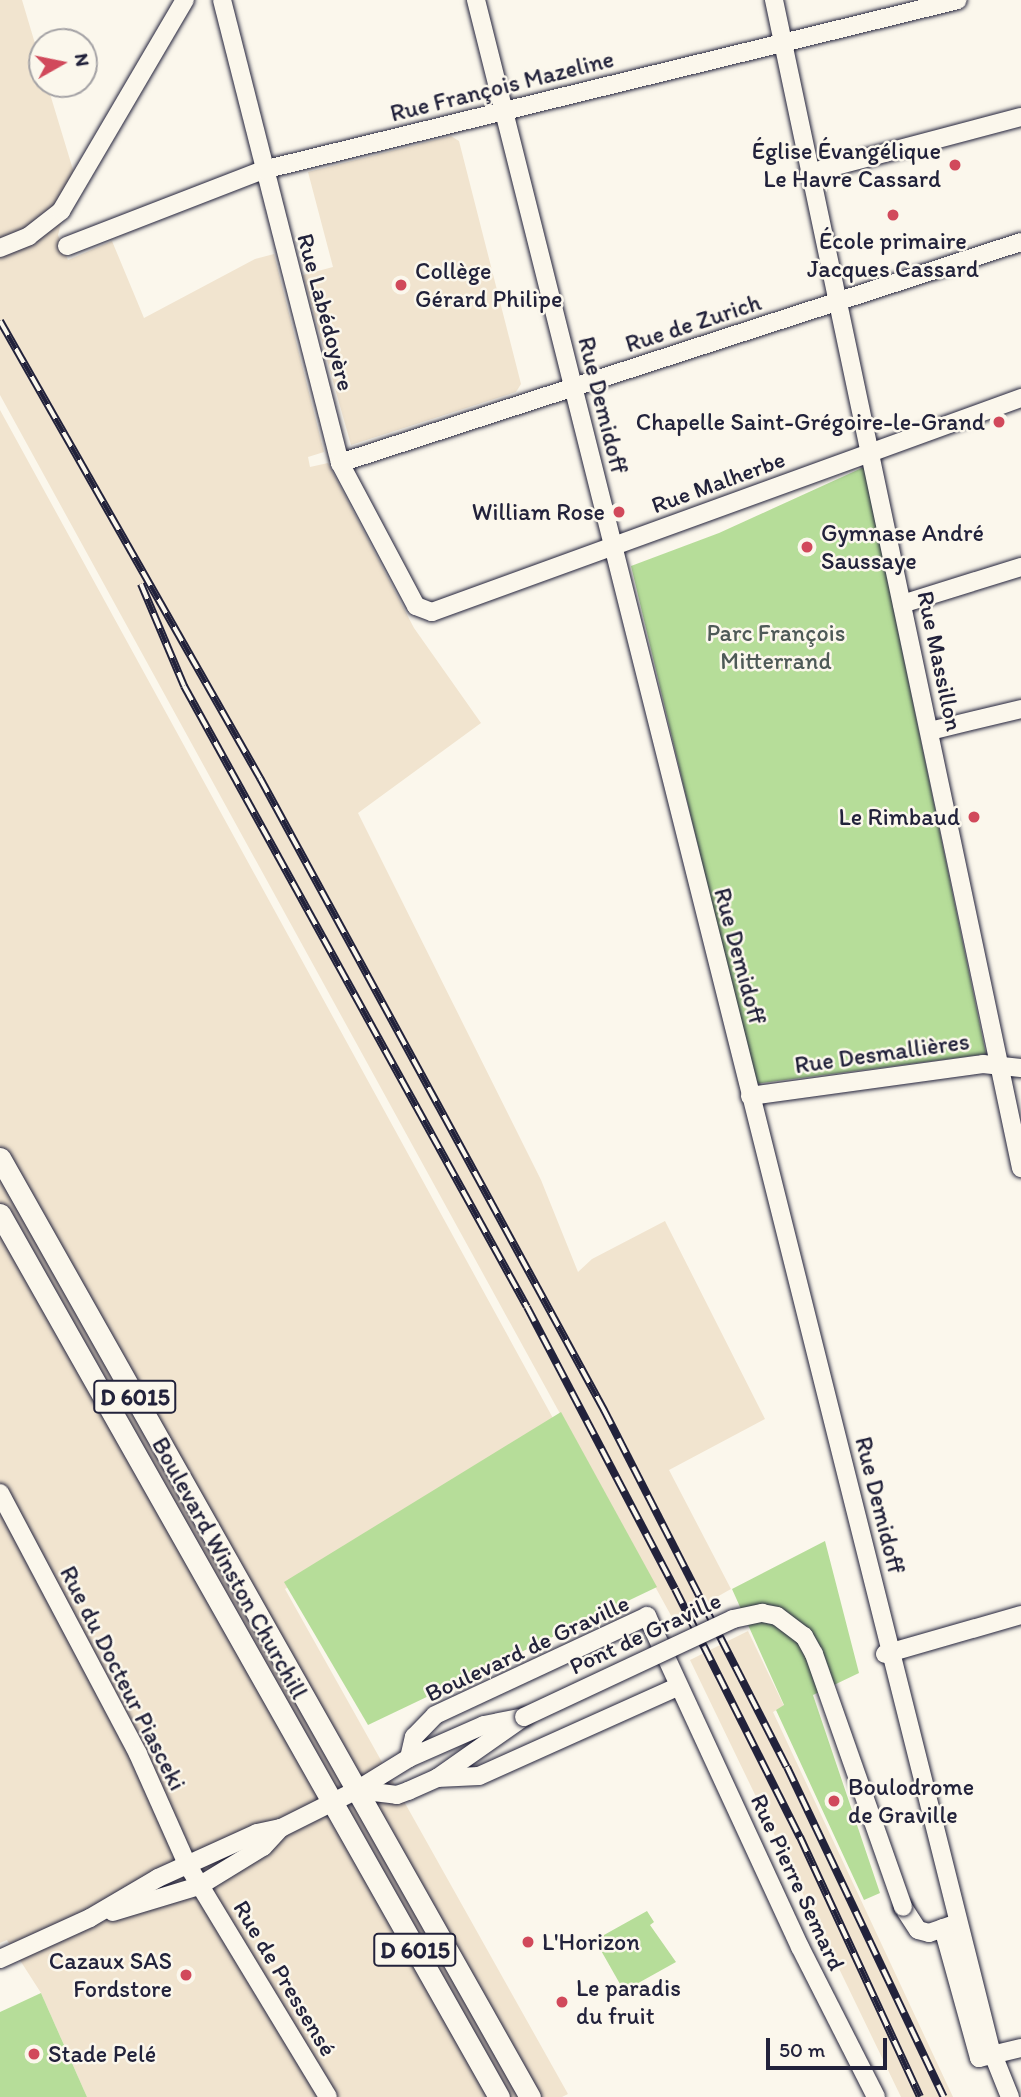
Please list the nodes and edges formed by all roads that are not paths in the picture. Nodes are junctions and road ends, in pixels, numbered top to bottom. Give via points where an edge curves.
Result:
1 (185, 0) edge
2 (222, 0) edge
3 (476, 0) edge
4 (774, 0) edge
5 (958, 0) edge
6 (782, 43) junction
7 (504, 111) junction
8 (1021, 117) edge
9 (263, 170) junction
10 (809, 173) junction
11 (1021, 242) edge
12 (67, 246) dead end
13 (0, 248) edge
14 (837, 302) junction
15 (573, 387) junction
16 (1021, 398) edge
17 (869, 452) junction
18 (340, 463) junction
19 (612, 547) junction
20 (1021, 567) edge
21 (902, 604) junction
22 (432, 612) joint
23 (1021, 709) edge
24 (930, 731) junction
25 (998, 1064) junction
26 (1021, 1068) edge
27 (750, 1096) junction
28 (0, 1158) edge
29 (1021, 1168) edge
30 (0, 1214) edge
31 (0, 1493) edge
32 (1021, 1615) edge
33 (888, 1654) junction
34 (679, 1686) junction
35 (524, 1717) junction
36 (409, 1758) junction
37 (437, 1777) junction
38 (357, 1790) junction
39 (331, 1802) junction
40 (281, 1828) junction
41 (187, 1864) junction
42 (199, 1886) junction
43 (90, 1918) junction
44 (951, 1925) junction
45 (0, 1959) edge
46 (1021, 2048) edge
47 (986, 2057) junction
48 (328, 2097) edge
49 (499, 2097) edge
50 (530, 2097) edge
51 (876, 2097) edge
52 (1010, 2097) edge

1 - 13 street via 68,201 48,224
2 - 9 street, Rue Labédoyère
3 - 7 street, Rue Demidoff
4 - 6 street, Rue Massillon
5 - 6 street, Rue François Mazeline
6 - 7 street, Rue François Mazeline
6 - 10 street, Rue Massillon
7 - 9 street, Rue François Mazeline
7 - 15 street, Rue Demidoff
8 - 10 street
9 - 12 street, Rue François Mazeline
9 - 18 street, Rue Labédoyère
10 - 14 street, Rue Massillon
11 - 14 street, Rue de Zurich
14 - 15 street, Rue de Zurich
14 - 17 street, Rue Massillon
15 - 18 street, Rue de Zurich
15 - 19 street, Rue Demidoff
16 - 17 street, Rue Malherbe
17 - 19 street, Rue Malherbe
17 - 21 street, Rue Massillon
18 - 22 street, Rue Labédoyère via 416,606
19 - 22 street, Rue Malherbe
19 - 27 street, Rue Demidoff
20 - 21 street
21 - 24 street, Rue Massillon
23 - 24 street
24 - 25 street, Rue Massillon
25 - 26 street, Rue Desmallières
25 - 27 street, Rue Desmallières
25 - 29 street, Rue Massillon
27 - 33 street, Rue Demidoff
28 - 38 main road, Boulevard Winston Churchill / D 6015
30 - 39 main road, Boulevard Winston Churchill / D 6015
31 - 41 street, Rue du Docteur Piasceki via 138,1754
32 - 33 street
33 - 44 street, Rue Demidoff
34 - 36 street, Boulevard de Graville via 647,1616 435,1715 414,1737
34 - 37 street via 479,1776
34 - 51 street, Rue Pierre Semard
35 - 36 street, Pont de Graville via 484,1725
35 - 37 street, Pont de Graville
35 - 44 street, Pont de Graville, bridge via 733,1619 762,1613 777,1616 804,1636 814,1654 902,1908 918,1930
36 - 38 street, Pont de Graville
37 - 38 street, Pont de Graville via 397,1795
38 - 39 street
38 - 50 main road, D 6015
39 - 40 street
39 - 49 main road, D 6015
40 - 41 street via 257,1833
40 - 42 street via 263,1847
41 - 42 street, Rue du Docteur Piasceki
41 - 43 street
42 - 43 street
42 - 48 street, Rue de Pressensé
43 - 45 street
44 - 47 street, Rue Demidoff
46 - 47 street
47 - 52 street, Rue Demidoff

